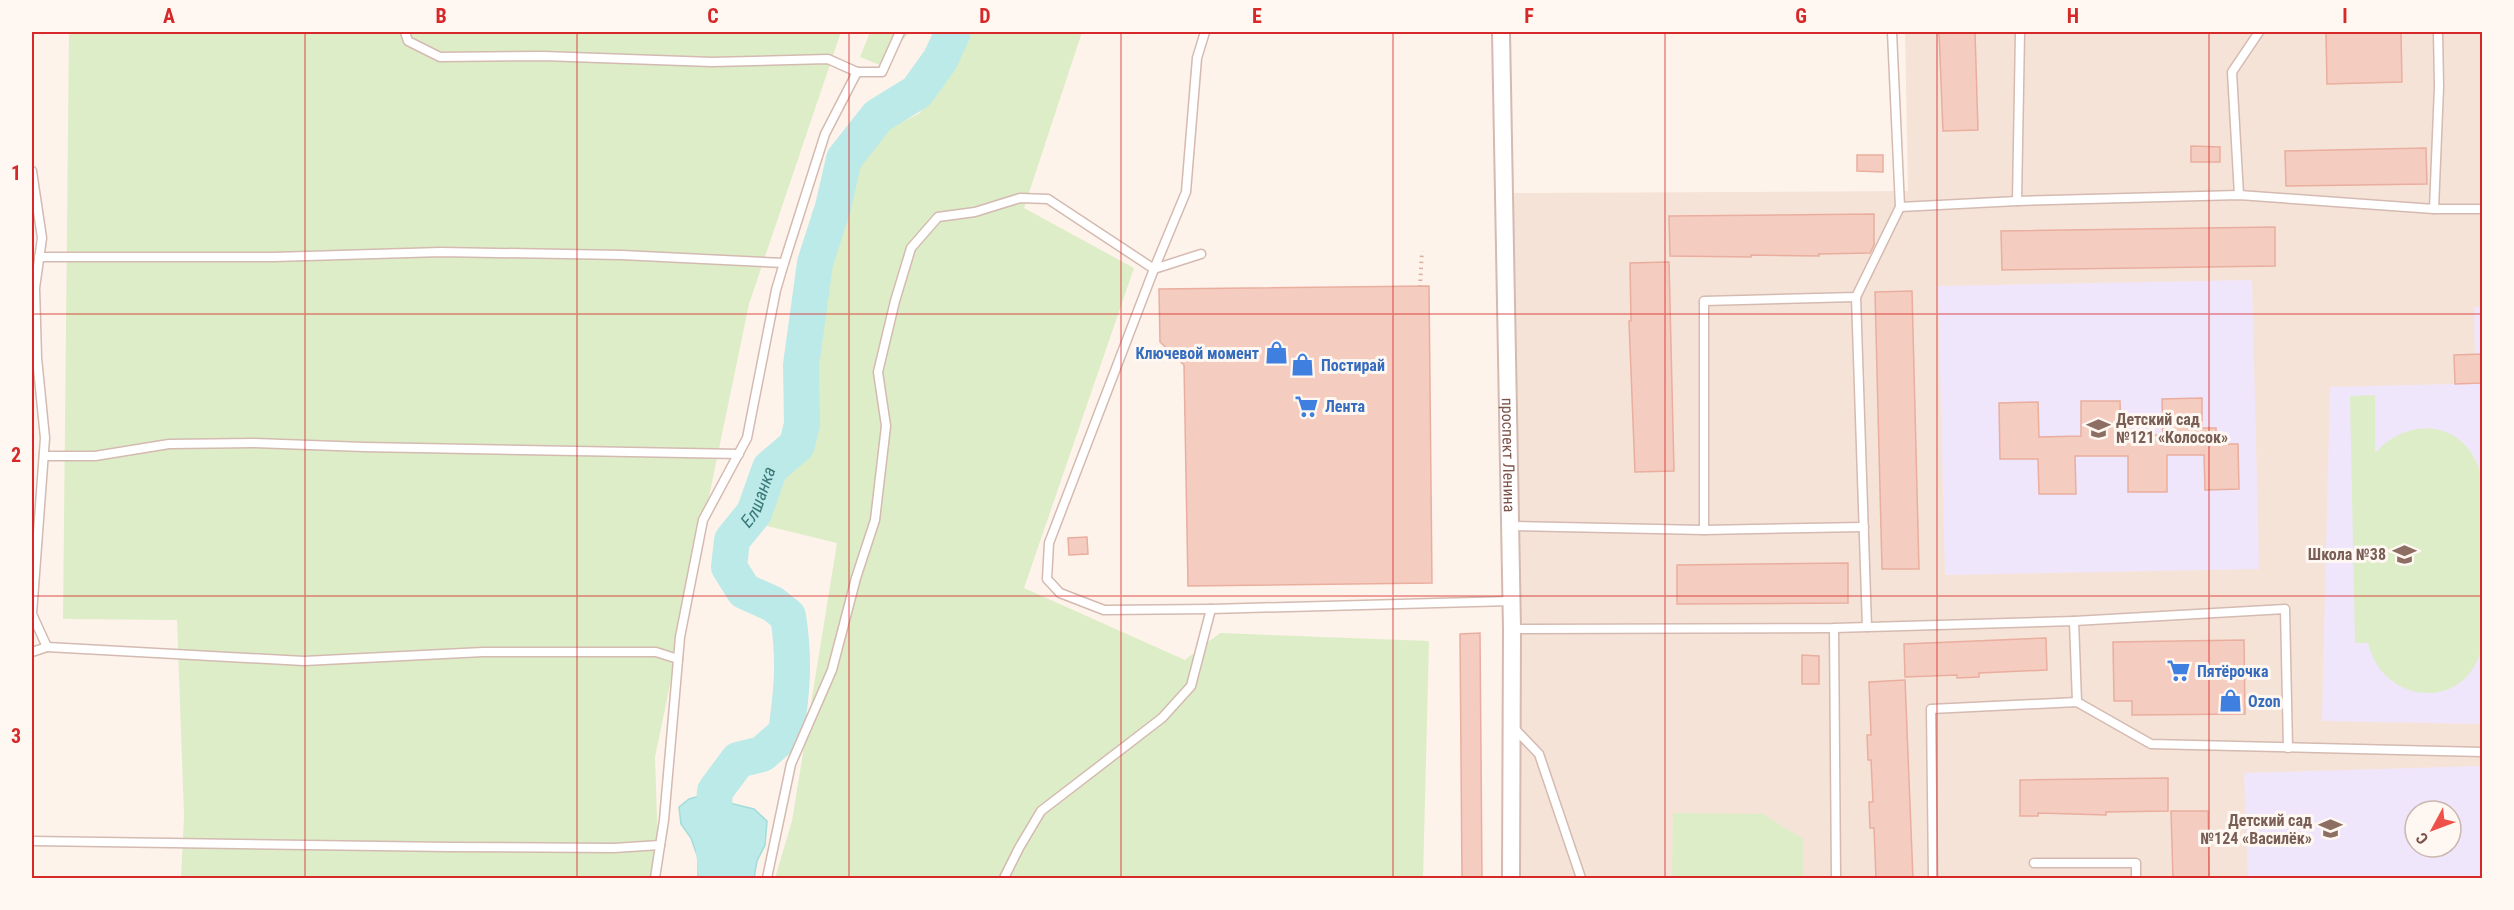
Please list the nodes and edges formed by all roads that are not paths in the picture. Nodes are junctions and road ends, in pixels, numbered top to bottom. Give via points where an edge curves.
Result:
1 (405, 32) edge
2 (900, 32) edge
3 (1205, 32) edge
4 (1501, 32) edge
5 (1892, 32) edge
6 (2020, 32) edge
7 (2259, 32) edge
8 (2438, 32) edge
9 (857, 72) junction
10 (32, 171) edge
11 (2239, 195) junction
12 (2017, 201) junction
13 (1900, 207) junction
14 (2434, 209) junction
15 (2482, 209) edge
16 (1201, 254) dead end
17 (39, 256) junction
18 (784, 263) junction
19 (1154, 269) junction
20 (1856, 297) junction
21 (739, 454) junction
22 (44, 456) junction
23 (1509, 526) junction
24 (1864, 527) junction
25 (1704, 531) junction
26 (1511, 601) junction
27 (1210, 609) junction
28 (2074, 621) junction
29 (1867, 627) junction
30 (1834, 628) junction
31 (1512, 629) junction
32 (46, 647) junction
33 (32, 652) edge
34 (678, 659) junction
35 (2077, 702) junction
36 (1511, 726) junction
37 (2288, 747) junction
38 (2482, 752) edge
39 (32, 842) edge
40 (660, 845) junction
41 (2034, 863) dead end
42 (655, 879) edge
43 (767, 879) edge
44 (1004, 879) edge
45 (1511, 879) edge
46 (1581, 879) edge
47 (1836, 879) edge
48 (1933, 879) edge
49 (2136, 879) edge

1 - 9 lane via 408,41 440,57 712,62 828,59
2 - 9 lane via 882,72
3 - 19 lane via 1197,58 1186,192
4 - 23 street, проспект Ленина
5 - 13 lane
6 - 12 lane
7 - 11 lane via 2232,72
8 - 14 lane
9 - 18 lane via 825,134
10 - 17 lane via 42,238
11 - 12 lane
11 - 14 lane
12 - 13 lane
13 - 20 lane
14 - 15 lane
16 - 19 lane
17 - 18 lane via 274,257 441,252
17 - 22 lane via 35,288
18 - 21 lane via 747,438
19 - 27 lane via 1049,543 1047,579 1060,593 1104,610
19 - 43 lane via 1047,200 1020,198 975,212 938,217 911,248 878,372 886,426 875,520 832,670 791,764
20 - 24 lane
20 - 25 lane via 1704,301
21 - 22 lane via 255,443 169,444 95,456
21 - 34 lane via 702,520
22 - 32 lane via 32,614
23 - 25 lane
23 - 26 street, проспект Ленина
24 - 25 lane
24 - 29 lane
26 - 27 lane
26 - 31 street, проспект Ленина
27 - 44 lane via 1191,686 1162,718 1041,812
28 - 29 lane
28 - 35 lane
28 - 37 lane via 2284,609
29 - 30 lane
30 - 31 lane
30 - 47 lane
31 - 36 street, проспект Ленина
32 - 33 lane
32 - 34 lane via 304,661 483,652 656,652
34 - 40 lane
35 - 37 lane via 2151,744
35 - 48 lane via 1931,709
36 - 45 street, проспект Ленина
36 - 46 lane via 1539,754
37 - 38 lane
39 - 40 lane via 614,848
40 - 42 lane
41 - 49 lane via 2136,863

